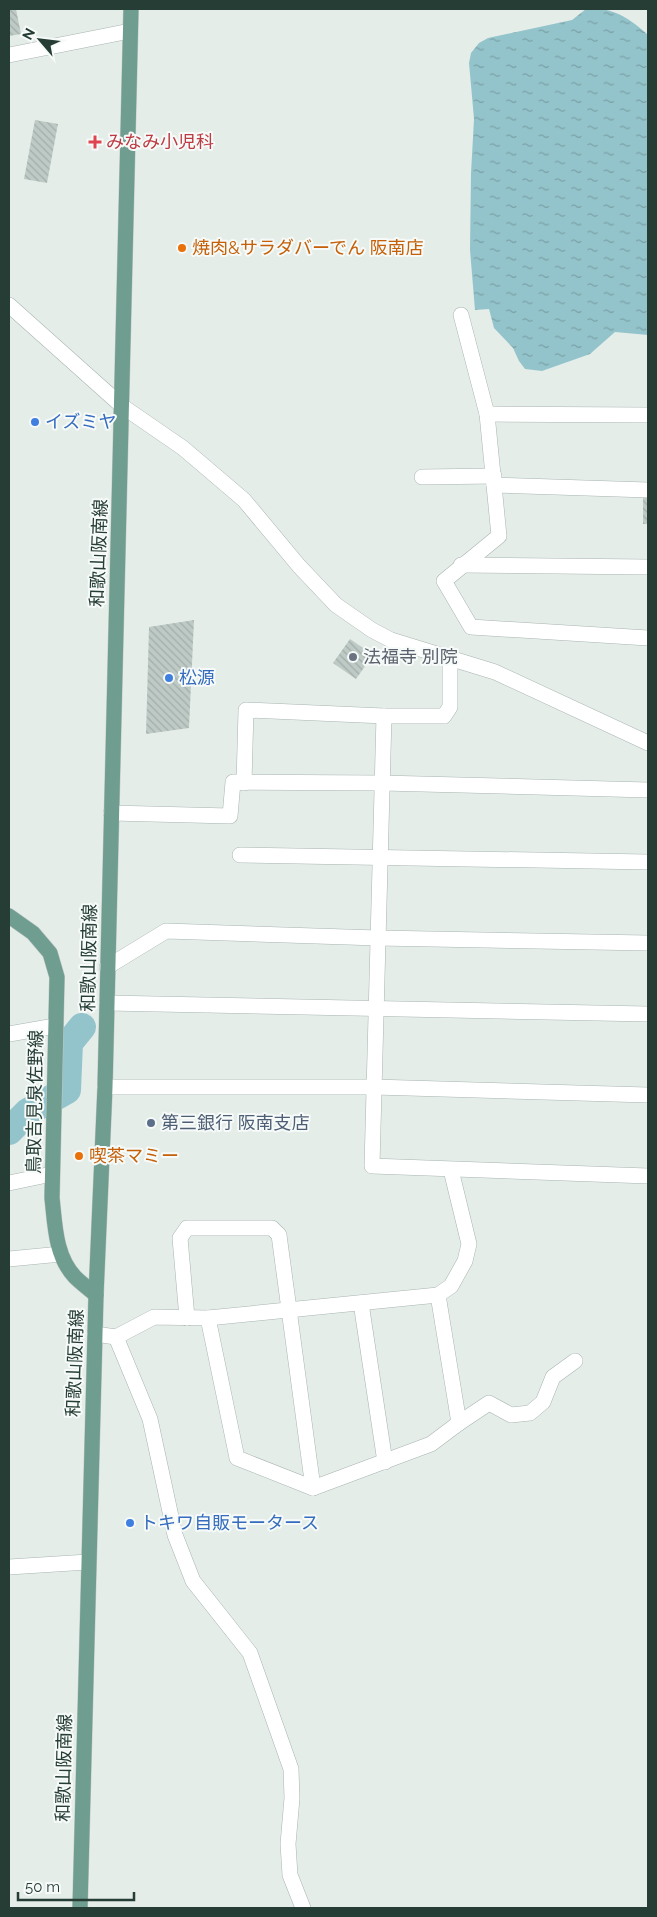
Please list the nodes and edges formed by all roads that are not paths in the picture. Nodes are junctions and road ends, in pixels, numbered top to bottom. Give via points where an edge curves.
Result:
1 (131, 9) edge
2 (130, 31) junction
3 (9, 55) edge
4 (9, 305) edge
5 (461, 315) dead end
6 (122, 406) junction
7 (487, 414) junction
8 (648, 415) edge
9 (422, 477) dead end
10 (494, 481) junction
11 (648, 490) edge
12 (461, 566) junction
13 (648, 567) edge
14 (648, 638) edge
15 (450, 658) junction
16 (384, 716) junction
17 (648, 743) edge
18 (244, 782) junction
19 (382, 783) junction
20 (648, 790) edge
21 (111, 813) junction
22 (240, 855) dead end
23 (380, 857) junction
24 (648, 862) edge
25 (9, 916) edge
26 (378, 938) junction
27 (648, 943) edge
28 (107, 967) junction
29 (107, 1003) junction
30 (376, 1007) junction
31 (648, 1014) edge
32 (55, 1026) junction
33 (9, 1034) edge
34 (105, 1087) junction
35 (374, 1087) junction
36 (648, 1094) edge
37 (451, 1170) junction
38 (52, 1174) junction
39 (648, 1176) edge
40 (9, 1183) edge
41 (60, 1254) junction
42 (9, 1259) edge
43 (96, 1295) junction
44 (438, 1295) junction
45 (360, 1303) junction
46 (289, 1310) junction
47 (187, 1318) junction
48 (208, 1318) junction
49 (95, 1334) junction
50 (116, 1337) junction
51 (575, 1362) dead end
52 (459, 1423) junction
53 (385, 1462) junction
54 (313, 1488) junction
55 (88, 1562) junction
56 (9, 1567) edge
57 (80, 1908) edge
58 (303, 1908) edge

1 - 2 main road, 和歌山阪南線
2 - 3 street
2 - 6 main road, 和歌山阪南線
4 - 6 street
5 - 7 street
6 - 15 street via 183,448 244,500 336,605 391,640
6 - 21 main road, 和歌山阪南線
7 - 8 street
7 - 10 street
9 - 10 street
10 - 11 street
10 - 12 street via 500,536
12 - 13 street
12 - 14 street via 444,581 471,627
15 - 16 street via 450,707 444,716
15 - 17 street via 495,672
16 - 18 street via 246,710
16 - 19 street
18 - 19 street
18 - 21 street via 233,782 230,816
19 - 20 street
19 - 23 street
21 - 28 main road, 和歌山阪南線
22 - 23 street
23 - 24 street
23 - 26 street
25 - 32 main road, 鳥取吉見泉佐野線 via 33,933 50,953 57,977
26 - 27 street
26 - 28 street via 166,931
26 - 30 street
28 - 29 main road, 和歌山阪南線
29 - 30 street
29 - 34 main road, 和歌山阪南線
30 - 31 street
30 - 35 street
32 - 33 street
32 - 38 main road, 鳥取吉見泉佐野線
34 - 35 street
34 - 43 main road, 和歌山阪南線
35 - 36 street
35 - 37 street via 372,1166
37 - 39 street
37 - 44 street via 469,1244 466,1261 451,1286
38 - 40 street
38 - 41 main road, 鳥取吉見泉佐野線 via 54,1222
41 - 42 street
41 - 43 main road, 鳥取吉見泉佐野線 via 73,1275
43 - 49 main road, 和歌山阪南線
44 - 45 street
44 - 52 street
45 - 46 street
45 - 53 street
46 - 47 street via 279,1235 272,1228 187,1228 180,1238
46 - 48 street
46 - 54 street
47 - 48 street
47 - 50 street via 154,1317
48 - 54 street via 237,1458
49 - 50 street
49 - 55 main road, 和歌山阪南線
50 - 58 street via 150,1420 175,1535 193,1581 250,1653 291,1769 290,1874
51 - 52 street via 553,1377 543,1402 530,1413 512,1415 489,1403
52 - 53 street via 431,1444
53 - 54 street
55 - 56 street
55 - 57 main road, 和歌山阪南線

